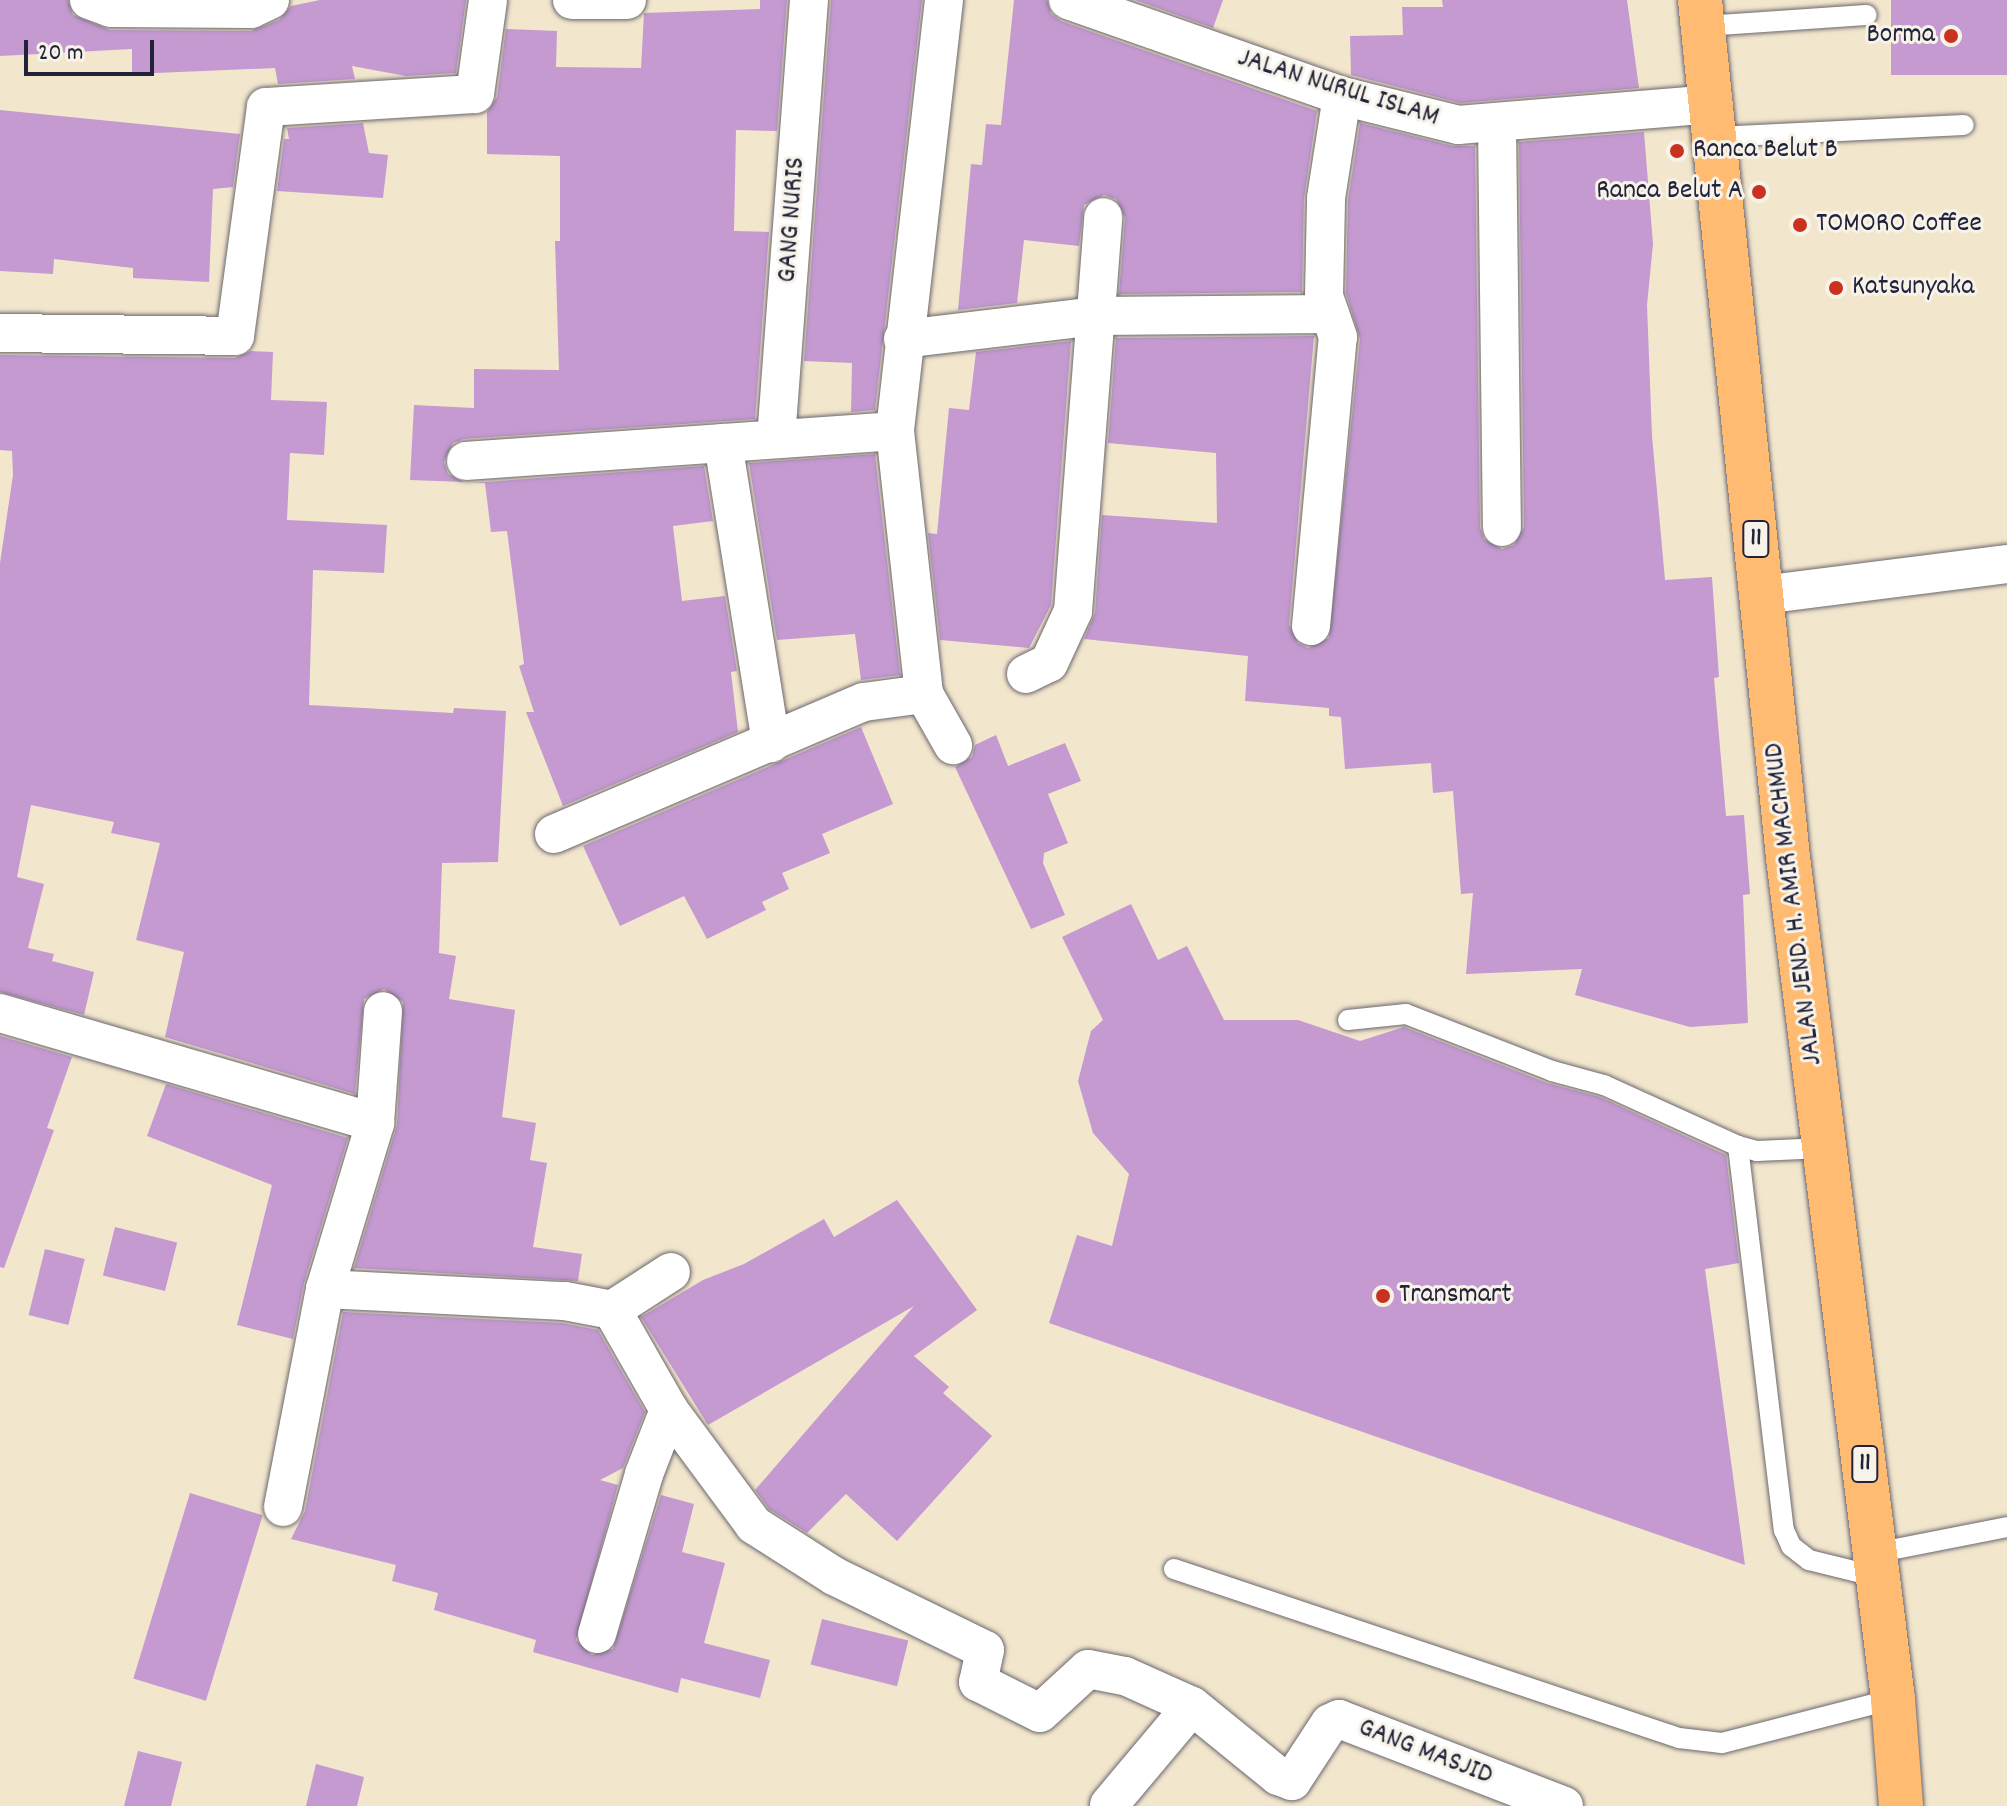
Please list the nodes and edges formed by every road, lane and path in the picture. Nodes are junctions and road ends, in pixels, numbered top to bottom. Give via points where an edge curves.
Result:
1 (89, 0) edge
2 (270, 0) edge
3 (488, 0) edge
4 (572, 0) edge
5 (627, 0) edge
6 (809, 0) edge
7 (944, 0) edge
8 (1068, 0) edge
9 (1702, 13) edge
10 (1867, 15) dead end
11 (1342, 96) junction
12 (1714, 120) junction
13 (1497, 125) junction
14 (1964, 125) dead end
15 (1103, 217) dead end
16 (1330, 314) junction
17 (1096, 316) junction
18 (0, 333) edge
19 (903, 339) junction
20 (895, 431) junction
21 (776, 439) junction
22 (723, 443) junction
23 (466, 461) dead end
24 (1502, 527) dead end
25 (2007, 564) edge
26 (1762, 595) junction
27 (1311, 626) dead end
28 (1026, 674) dead end
29 (924, 694) junction
30 (771, 743) junction
31 (953, 745) dead end
32 (554, 834) dead end
33 (383, 1011) dead end
34 (0, 1013) edge
35 (1348, 1020) dead end
36 (375, 1123) junction
37 (1823, 1135) junction
38 (1738, 1146) junction
39 (671, 1272) dead end
40 (325, 1289) junction
41 (612, 1310) junction
42 (669, 1410) junction
43 (283, 1507) dead end
44 (2007, 1527) edge
45 (1877, 1565) junction
46 (1174, 1569) dead end
47 (597, 1634) dead end
48 (1893, 1699) junction
49 (1192, 1706) junction
50 (1109, 1805) edge
51 (1564, 1806) edge
52 (1901, 1806) edge

1 - 2 street via 111,8 204,9 251,9
3 - 18 street via 475,94 266,107 235,336
4 - 5 street
6 - 21 street, GANG NURIS
7 - 19 street
8 - 11 street, JALAN NURUL ISLAM
9 - 10 lane
9 - 12 highway, JALAN JEND. H. AMIR MACHMUD / 11
11 - 13 street, JALAN NURUL ISLAM via 1458,125
11 - 16 street via 1326,198 1324,296
12 - 13 street, JALAN NURUL ISLAM
12 - 14 lane
12 - 26 highway, JALAN JEND. H. AMIR MACHMUD / 11
13 - 24 street
15 - 17 street
16 - 17 street
16 - 27 street via 1338,337 1333,422
17 - 19 street
17 - 28 street via 1073,611 1049,663
19 - 20 street
20 - 21 street
20 - 29 street
21 - 22 street
22 - 23 street
22 - 30 street
25 - 26 street
26 - 37 highway, JALAN JEND. H. AMIR MACHMUD / 11
29 - 30 street via 864,702
29 - 31 street
30 - 32 street
33 - 36 street
34 - 36 street
35 - 38 lane via 1406,1014 1552,1071 1604,1085
36 - 40 street
37 - 38 lane via 1757,1151
37 - 45 highway, JALAN JEND. H. AMIR MACHMUD / 11
38 - 45 lane via 1784,1530 1791,1546 1809,1560
39 - 41 street
40 - 41 street via 565,1301
40 - 43 street
41 - 42 street
42 - 47 street via 644,1474
42 - 49 street, GANG MASJID via 754,1525 834,1576 985,1650 975,1679 1040,1713 1077,1675 1094,1667
44 - 45 lane
45 - 48 highway, JALAN JEND. H. AMIR MACHMUD / 11
46 - 48 lane via 1679,1738 1722,1743
48 - 52 highway, JALAN JEND. H. AMIR MACHMUD / 11
49 - 50 street
49 - 51 street, GANG MASJID via 1278,1776 1292,1781 1330,1723 1339,1719

